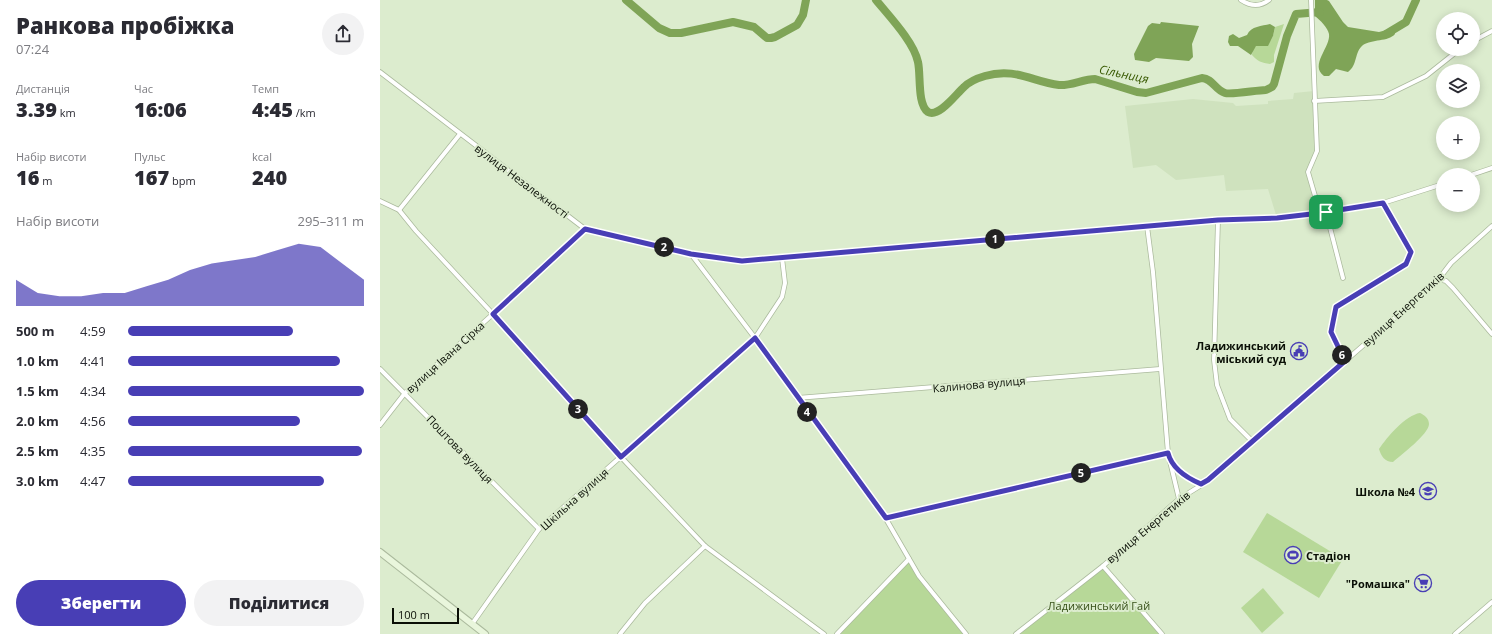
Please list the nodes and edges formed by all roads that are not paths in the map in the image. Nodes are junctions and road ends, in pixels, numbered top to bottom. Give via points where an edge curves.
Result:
1 (1241, 0) edge
2 (1269, 0) edge
3 (1311, 0) edge
4 (1492, 31) edge
5 (1480, 37) edge
6 (1451, 56) edge
7 (380, 72) edge
8 (1314, 101) junction
9 (460, 134) junction
10 (1492, 168) edge
11 (1480, 172) edge
12 (1436, 186) edge
13 (380, 200) edge
14 (1383, 203) junction
15 (399, 210) junction
16 (1326, 212) junction
17 (1320, 213) junction
18 (1218, 220) junction
19 (1147, 226) junction
20 (1492, 226) edge
21 (585, 229) junction
22 (691, 254) junction
23 (782, 258) junction
24 (1343, 278) dead end
25 (1439, 278) junction
26 (493, 314) junction
27 (1492, 334) edge
28 (755, 338) junction
29 (1345, 361) junction
30 (380, 369) edge
31 (1160, 369) junction
32 (405, 392) junction
33 (797, 398) junction
34 (380, 425) edge
35 (1252, 441) junction
36 (1168, 453) junction
37 (621, 457) junction
38 (1169, 458) junction
39 (1201, 484) junction
40 (1178, 499) junction
41 (886, 518) junction
42 (538, 529) junction
43 (705, 546) junction
44 (380, 552) edge
45 (909, 559) junction
46 (1103, 566) junction
47 (1492, 602) edge
48 (472, 624) junction
49 (485, 634) edge
50 (620, 634) edge
51 (824, 634) edge
52 (837, 634) edge
53 (966, 634) edge
54 (1016, 634) edge
55 (1162, 634) edge
56 (1455, 634) edge

1 - 2 street via 1256,5
3 - 8 street
4 - 5 street
6 - 8 street via 1426,76 1383,97
7 - 9 street, вулиця Незалежності
8 - 17 street via 1317,151 1308,172
9 - 15 street
9 - 21 street, вулиця Незалежності
10 - 11 street
12 - 14 street, вулиця Незалежності
13 - 15 street
14 - 16 street, вулиця Незалежності
14 - 29 street via 1411,252 1406,264 1336,307 1331,332
15 - 26 street
16 - 17 street, вулиця Незалежності
16 - 24 street
17 - 18 street, вулиця Незалежності via 1277,218
18 - 19 street, вулиця Незалежності
18 - 35 street via 1214,360 1217,385 1230,419
19 - 23 street, вулиця Незалежності
19 - 31 street
20 - 25 street, вулиця Енергетиків via 1451,263
21 - 22 street, вулиця Незалежності
21 - 26 street, вулиця Івана Сірка
22 - 23 street, вулиця Незалежності via 742,261
22 - 28 street
23 - 28 street, Шкільна вулиця via 785,283 782,297
25 - 27 street via 1453,288
25 - 29 street, вулиця Енергетиків
26 - 32 street, вулиця Івана Сірка
26 - 37 street
28 - 33 street
28 - 37 street, Шкільна вулиця
29 - 35 street, вулиця Енергетиків
30 - 32 street, Поштова вулиця
31 - 33 street, Калинова вулиця
31 - 36 street
32 - 34 street, вулиця Івана Сірка
32 - 42 street, Поштова вулиця
33 - 41 street
35 - 39 street, вулиця Енергетиків
36 - 38 street
36 - 41 street
37 - 42 street, Шкільна вулиця
37 - 43 street
38 - 39 street via 1180,472
38 - 40 street
39 - 40 street, вулиця Енергетиків
40 - 46 street, вулиця Енергетиків
41 - 45 street
42 - 48 street, Шкільна вулиця
43 - 50 street via 645,603
43 - 51 street
44 - 48 street
45 - 52 street
45 - 53 street via 919,576
46 - 54 street, вулиця Енергетиків
46 - 55 street
47 - 56 street
48 - 49 street

